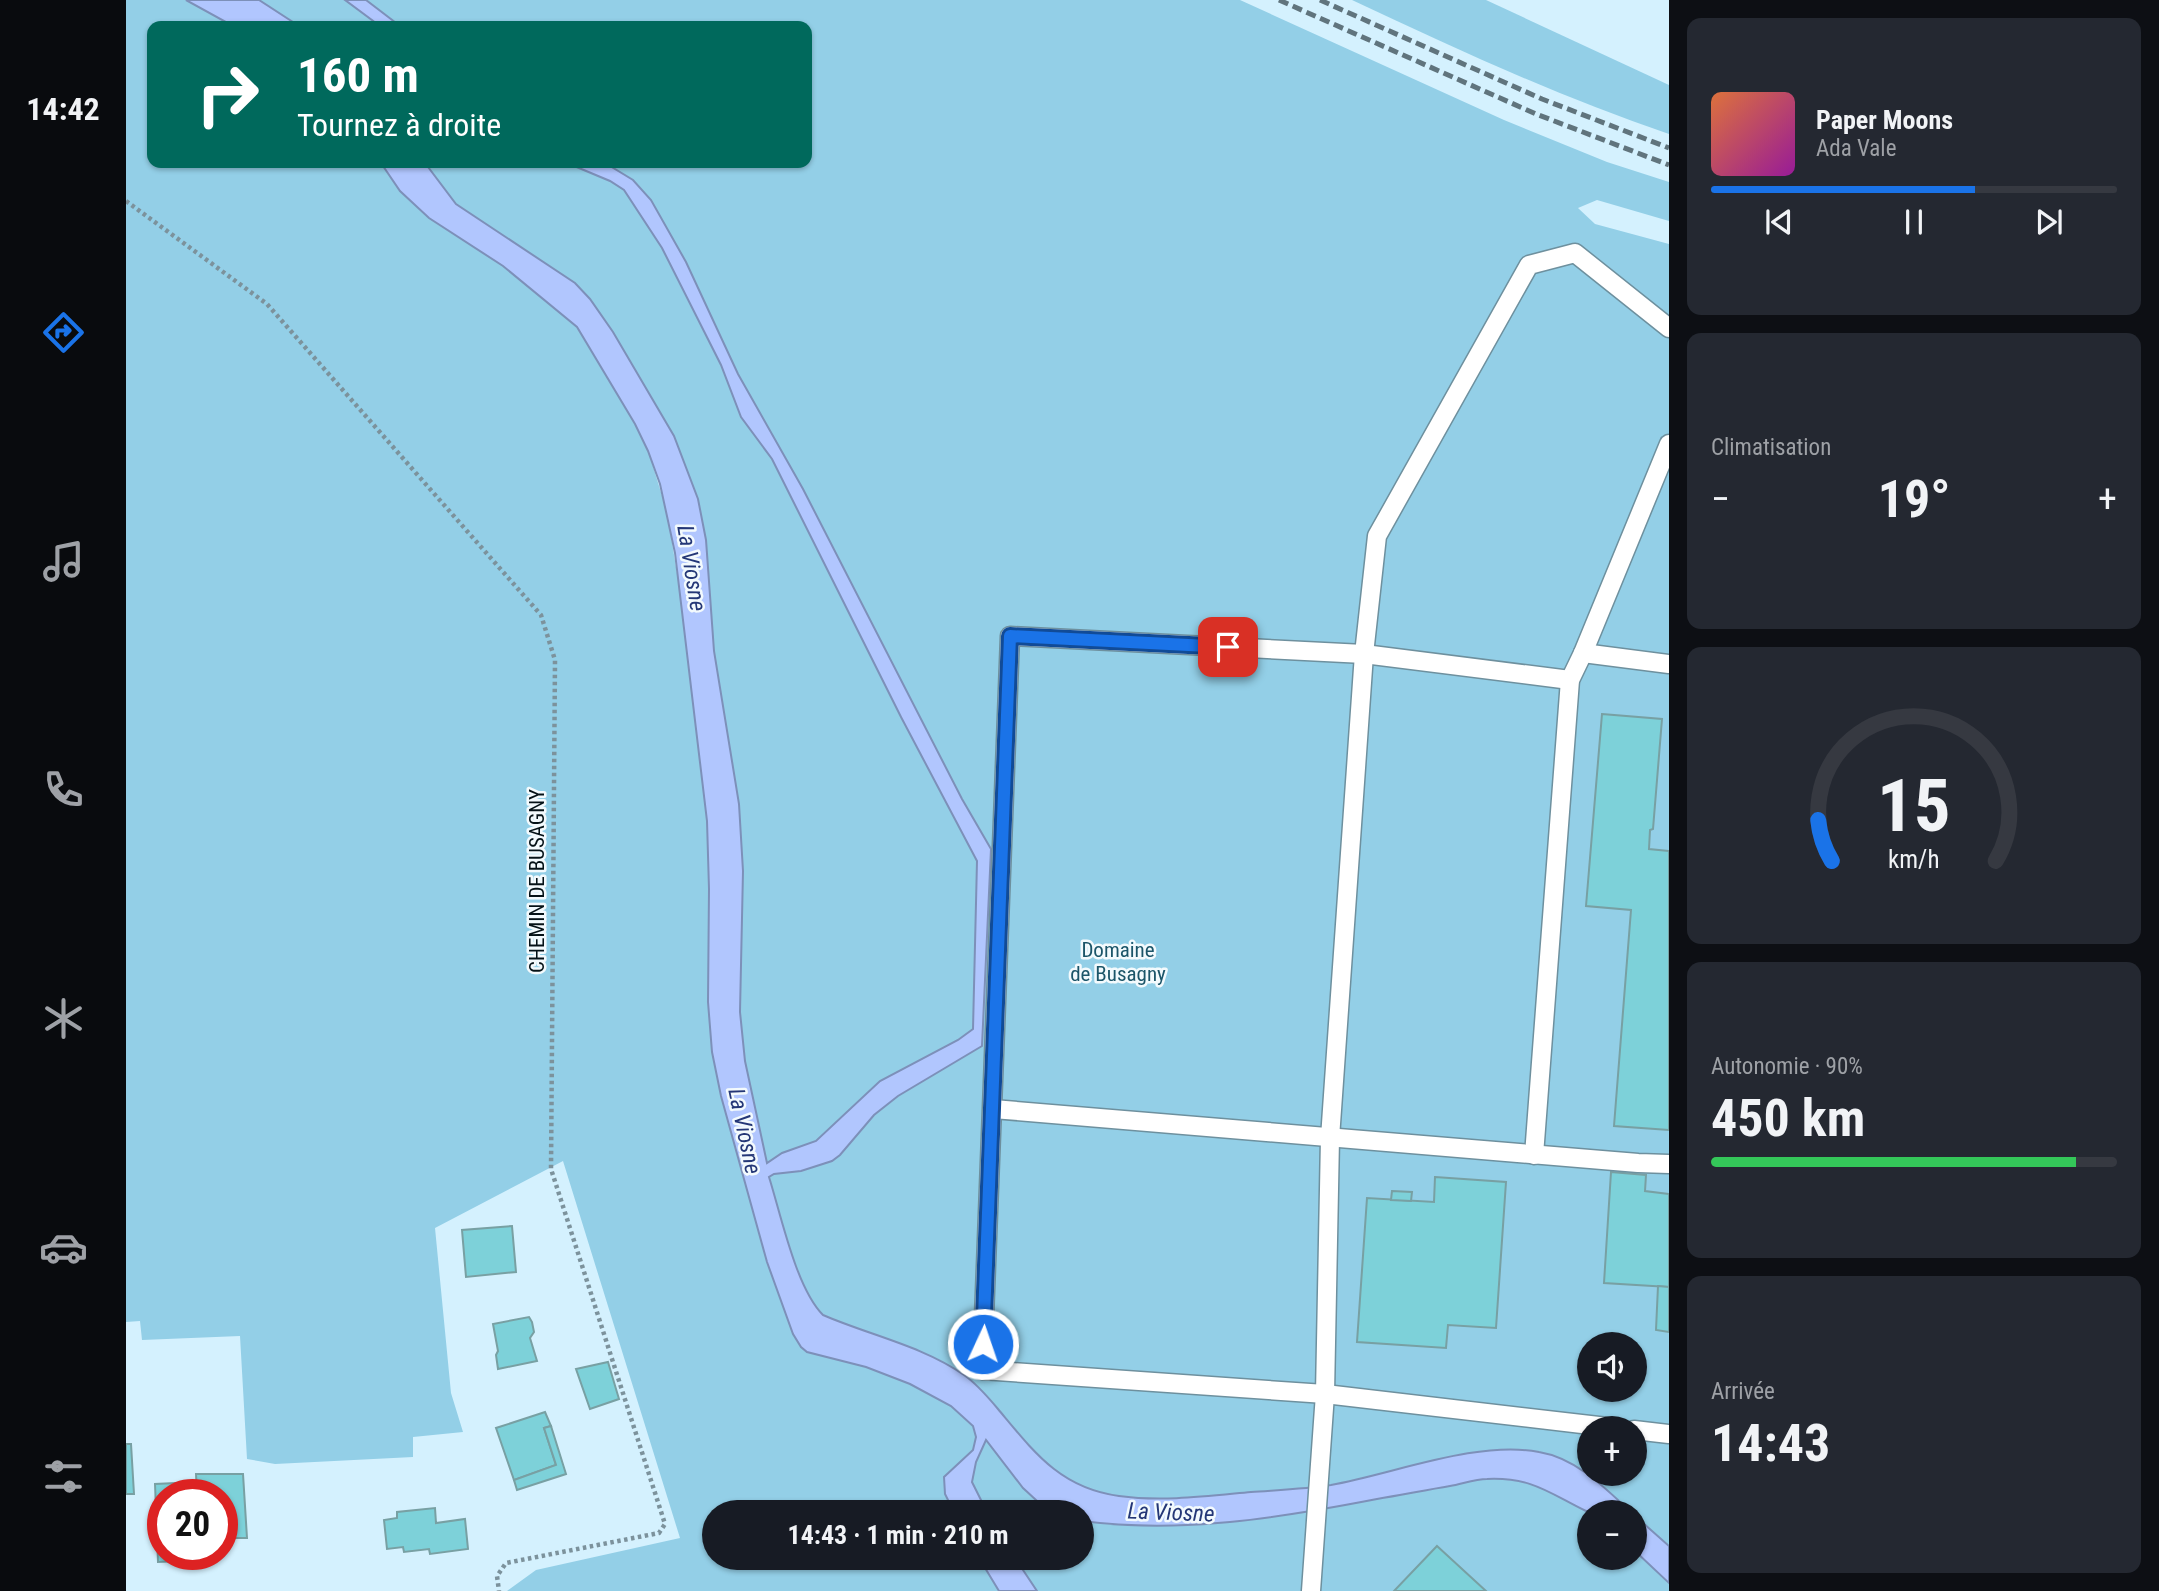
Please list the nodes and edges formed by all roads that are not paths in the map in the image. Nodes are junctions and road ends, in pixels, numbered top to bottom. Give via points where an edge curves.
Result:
1 (1669, 328) edge
2 (1669, 444) edge
3 (1583, 653) junction
4 (1364, 654) junction
5 (1669, 664) edge
6 (1570, 680) junction
7 (993, 1109) junction
8 (1329, 1138) junction
9 (1534, 1155) junction
10 (1669, 1164) edge
11 (1325, 1394) junction
12 (1577, 1423) edge
13 (1647, 1431) edge
14 (1669, 1434) edge
15 (1311, 1591) edge

1 - 4 lane via 1575,253 1529,265 1377,536
2 - 3 lane
3 - 5 lane
3 - 6 lane
4 - 6 lane
4 - 7 lane via 1010,636
4 - 8 lane
6 - 9 lane
7 - 8 lane
7 - 11 lane via 982,1370
8 - 9 lane
8 - 11 lane
9 - 10 lane
11 - 12 lane
11 - 15 lane
13 - 14 lane

